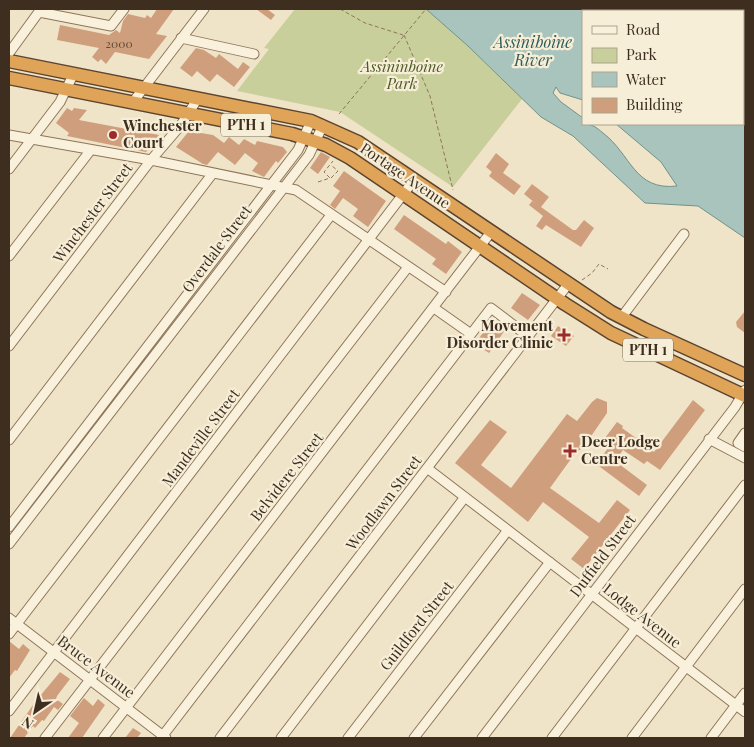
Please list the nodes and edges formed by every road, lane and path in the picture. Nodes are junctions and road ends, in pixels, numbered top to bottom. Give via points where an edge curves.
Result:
1 (124, 9) edge
2 (204, 9) edge
3 (340, 9) edge
4 (426, 9) edge
5 (40, 10) edge
6 (404, 35) junction
7 (181, 38) junction
8 (9, 52) edge
9 (254, 54) dead end
10 (9, 61) edge
11 (74, 73) junction
12 (9, 78) edge
13 (145, 86) junction
14 (66, 89) junction
15 (198, 98) junction
16 (133, 102) junction
17 (187, 113) junction
18 (338, 114) dead end
19 (317, 123) junction
20 (9, 135) edge
21 (304, 137) junction
22 (31, 140) junction
23 (317, 141) junction
24 (90, 151) junction
25 (151, 160) junction
26 (334, 161) dead end
27 (331, 165) junction
28 (339, 165) dead end
29 (9, 169) edge
30 (337, 169) junction
31 (213, 173) junction
32 (330, 178) junction
33 (414, 180) junction
34 (318, 182) dead end
35 (270, 186) junction
36 (282, 188) junction
37 (453, 190) dead end
38 (404, 195) junction
39 (331, 214) junction
40 (491, 232) junction
41 (684, 234) dead end
42 (370, 240) junction
43 (480, 247) junction
44 (9, 256) edge
45 (408, 267) junction
46 (608, 270) dead end
47 (574, 282) junction
48 (446, 292) junction
49 (558, 299) junction
50 (434, 308) junction
51 (621, 318) junction
52 (470, 334) junction
53 (529, 337) junction
54 (9, 346) edge
55 (745, 375) edge
56 (120, 381) junction
57 (129, 388) junction
58 (744, 394) edge
59 (745, 433) edge
60 (709, 439) junction
61 (9, 440) edge
62 (745, 446) edge
63 (745, 458) edge
64 (427, 468) junction
65 (745, 484) edge
66 (465, 497) junction
67 (9, 527) edge
68 (508, 530) junction
69 (9, 544) edge
70 (550, 562) junction
71 (745, 589) edge
72 (591, 594) junction
73 (9, 618) edge
74 (17, 624) junction
75 (636, 628) junction
76 (9, 634) edge
77 (54, 652) junction
78 (686, 667) junction
79 (90, 680) junction
80 (745, 693) edge
81 (736, 705) junction
82 (126, 708) junction
83 (9, 711) edge
84 (745, 712) edge
85 (45, 738) edge
86 (103, 738) edge
87 (164, 738) edge
88 (220, 738) edge
89 (281, 738) edge
90 (348, 738) edge
91 (414, 738) edge
92 (482, 738) edge
93 (552, 738) edge
94 (632, 738) edge
95 (710, 738) edge

1 - 5 street via 111,26
2 - 7 street
3 - 6 path via 365,23
4 - 6 path
5 - 8 street
6 - 18 path
6 - 37 path via 430,96
7 - 9 street
7 - 13 street
10 - 11 highway, Portage Avenue / PTH 1
11 - 13 highway, Portage Avenue / PTH 1
11 - 14 street
12 - 14 highway, Portage Avenue / PTH 1
13 - 15 highway, Portage Avenue / PTH 1
13 - 16 street
14 - 16 highway, Portage Avenue / PTH 1
14 - 22 street
15 - 17 street, Winchester Street
15 - 19 highway, Portage Avenue / PTH 1
16 - 17 highway, Portage Avenue / PTH 1
17 - 21 highway, Portage Avenue / PTH 1
17 - 25 street, Winchester Street via 181,125
19 - 21 street, Overdale Street
19 - 23 street, Overdale Street
19 - 33 highway, Portage Avenue / PTH 1 via 358,142
20 - 22 street
21 - 23 highway, Portage Avenue / PTH 1
21 - 35 street, Overdale Street
22 - 24 street
22 - 29 street
23 - 36 street, Overdale Street
23 - 38 highway, Portage Avenue / PTH 1 via 350,158
24 - 25 street
24 - 44 street
25 - 31 street
25 - 54 street, Winchester Street
26 - 27 path
27 - 30 path
27 - 32 path via 324,172
28 - 30 path
30 - 32 path
31 - 35 street
31 - 61 street
32 - 34 path
33 - 38 street, Mandeville Street
33 - 40 highway, Portage Avenue / PTH 1
35 - 36 street
35 - 56 street, Overdale Street
36 - 39 street via 296,190
36 - 57 street, Overdale Street
38 - 42 street, Mandeville Street
38 - 43 highway, Portage Avenue / PTH 1
39 - 42 street
39 - 74 street
40 - 43 street, Belvidere Street
40 - 47 highway, Portage Avenue / PTH 1
41 - 51 street
42 - 45 street
42 - 77 street, Mandeville Street
43 - 48 street, Belvidere Street
43 - 49 highway, Portage Avenue / PTH 1
45 - 48 street
45 - 79 street
46 - 47 path via 599,264 592,273
47 - 49 street, Woodlawn Street
47 - 51 highway, Portage Avenue / PTH 1
48 - 50 street, Belvidere Street
49 - 53 street, Woodlawn Street
49 - 58 highway, Portage Avenue / PTH 1 via 611,333
50 - 52 street
50 - 82 street, Belvidere Street
51 - 55 highway, Portage Avenue / PTH 1
52 - 53 street via 491,308
52 - 87 street
53 - 64 street, Woodlawn Street
56 - 57 street
56 - 67 street, Overdale Street
57 - 69 street, Overdale Street
58 - 60 street, Duffield Street
59 - 62 street via 738,443
60 - 63 street
60 - 72 street, Duffield Street
64 - 66 street, Lodge Avenue
64 - 88 street, Woodlawn Street
65 - 75 street
66 - 68 street, Lodge Avenue
66 - 89 street
68 - 70 street, Lodge Avenue
68 - 90 street, Guildford Street
70 - 72 street, Lodge Avenue
70 - 91 street
71 - 78 street
72 - 75 street, Lodge Avenue
72 - 92 street, Duffield Street
73 - 74 street, Bruce Avenue
74 - 76 street
74 - 77 street, Bruce Avenue
75 - 78 street, Lodge Avenue
75 - 93 street
77 - 79 street, Bruce Avenue
77 - 83 street, Mandeville Street
78 - 81 street, Lodge Avenue
78 - 94 street
79 - 82 street, Bruce Avenue
79 - 85 street
80 - 81 street
81 - 84 street, Lodge Avenue
81 - 95 street
82 - 86 street, Belvidere Street
82 - 87 street, Bruce Avenue

